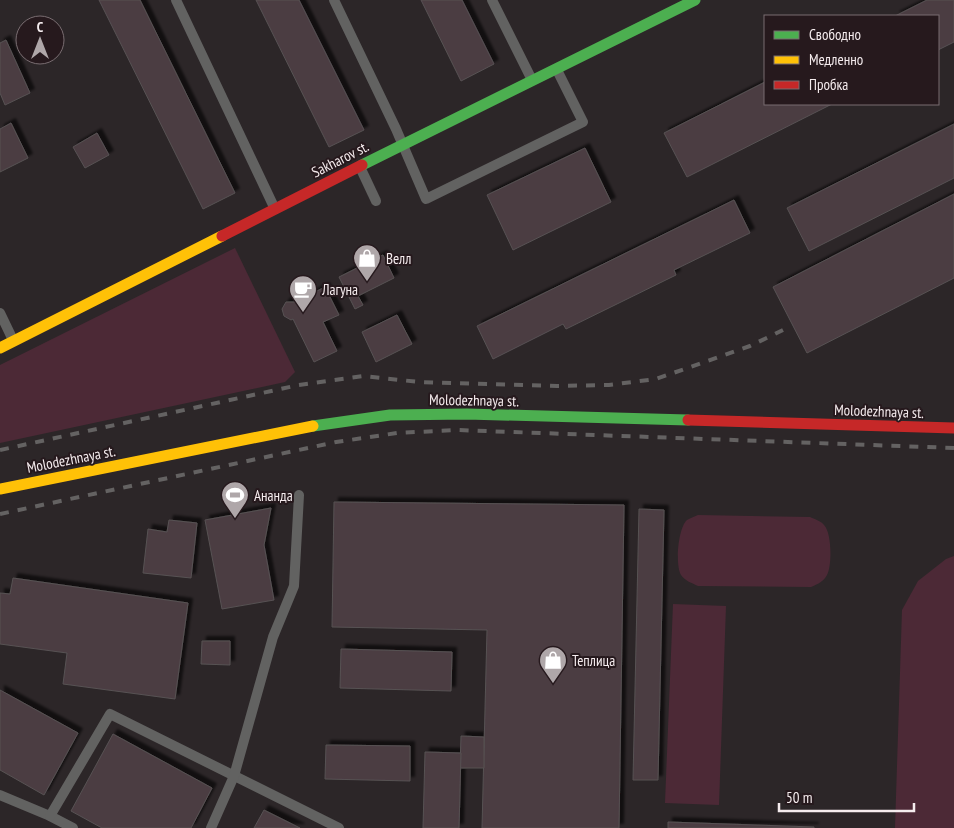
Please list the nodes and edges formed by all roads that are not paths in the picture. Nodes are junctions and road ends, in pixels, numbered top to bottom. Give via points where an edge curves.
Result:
1 (176, 0) edge
2 (334, 0) edge
3 (492, 0) edge
4 (695, 0) edge
5 (557, 68) junction
6 (532, 80) junction
7 (402, 144) junction
8 (359, 166) junction
9 (376, 201) dead end
10 (274, 208) junction
11 (0, 314) edge
12 (13, 341) junction
13 (0, 348) edge
14 (954, 428) edge
15 (0, 489) edge
16 (299, 495) dead end
17 (234, 776) junction
18 (0, 795) edge
19 (50, 816) junction
20 (73, 828) edge
21 (211, 828) edge
22 (339, 828) edge

1 - 10 lane
2 - 7 lane
3 - 6 lane
4 - 5 main road, Sakharov st.
5 - 6 main road, Sakharov st.
5 - 7 lane via 582,122 426,199
6 - 7 main road, Sakharov st.
7 - 8 main road, Sakharov st.
8 - 9 lane
8 - 10 main road, Sakharov st.
10 - 12 main road, Sakharov st.
11 - 12 lane
12 - 13 main road, Sakharov st.
14 - 15 main road, Molodezhnaya st. via 467,414 390,415 326,423
16 - 17 lane via 294,586 274,637
17 - 19 lane via 110,714
17 - 21 lane
17 - 22 lane
18 - 19 lane
19 - 20 lane

